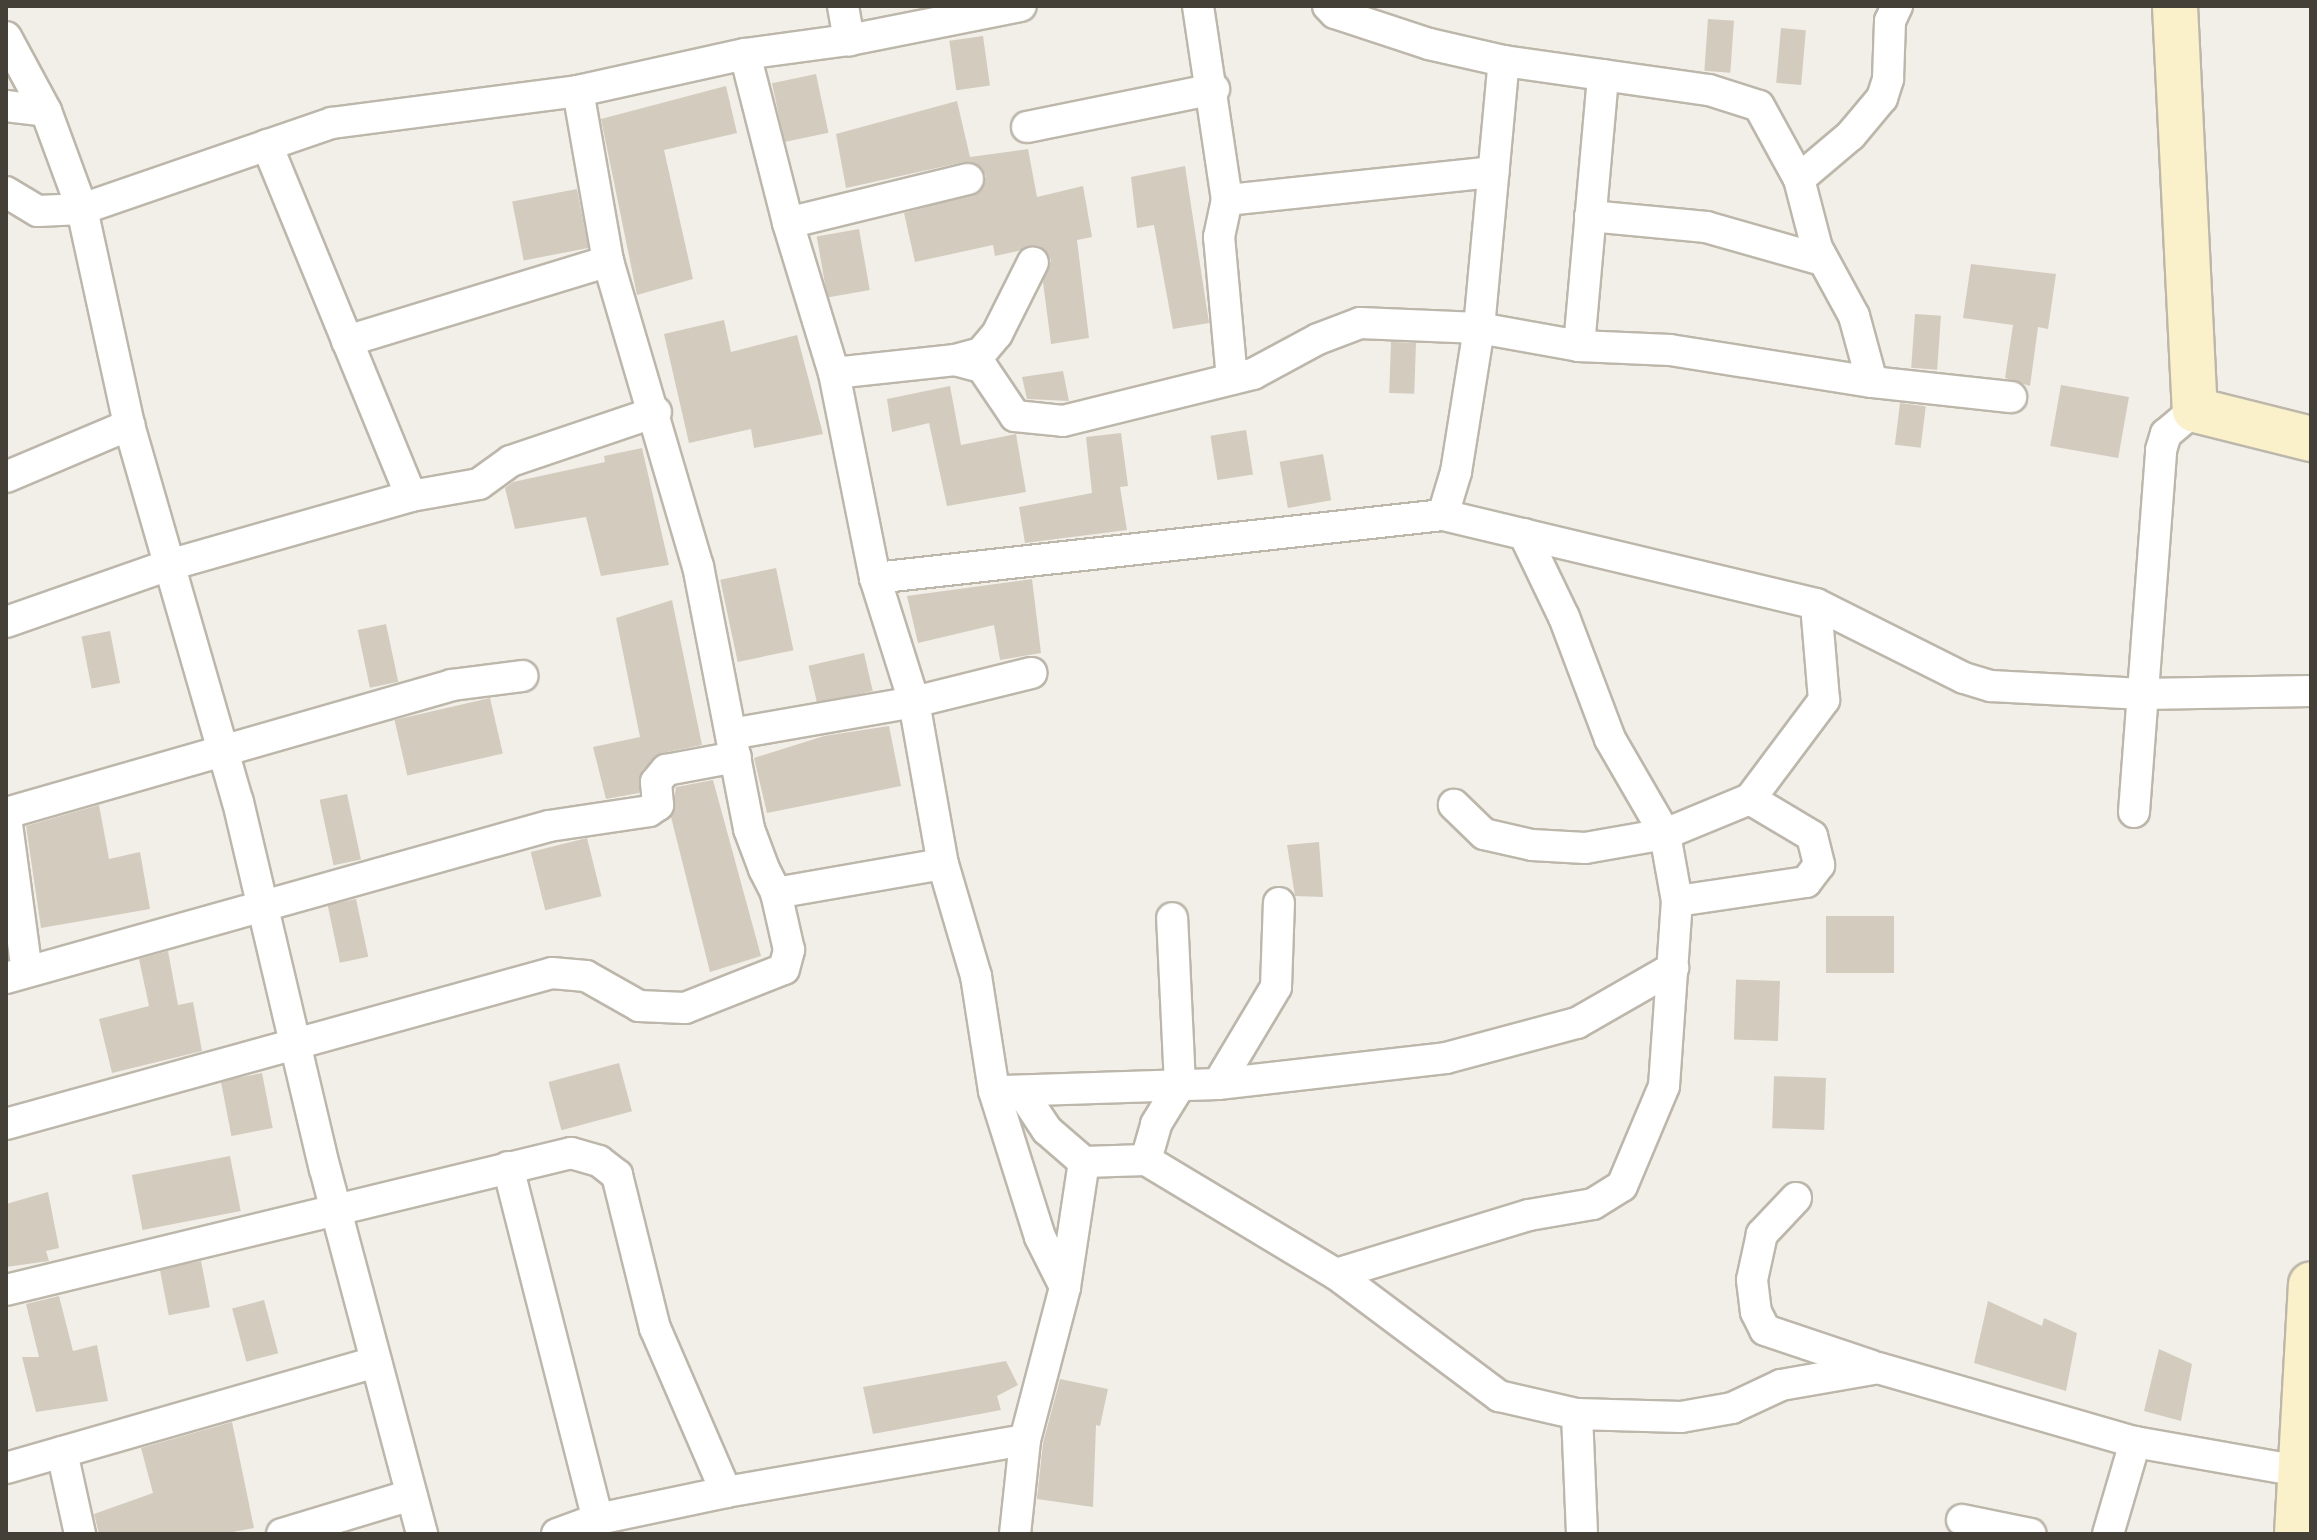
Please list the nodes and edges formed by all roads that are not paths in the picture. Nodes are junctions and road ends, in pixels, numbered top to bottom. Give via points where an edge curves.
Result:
1 (843, 6) edge
2 (1021, 6) edge
3 (1198, 6) edge
4 (1328, 6) edge
5 (1897, 6) edge
6 (2175, 6) edge
7 (6, 37) edge
8 (849, 40) junction
9 (745, 54) junction
10 (1504, 61) junction
11 (1603, 75) junction
12 (1214, 89) junction
13 (578, 91) junction
14 (6, 106) edge
15 (46, 111) junction
16 (1027, 127) dead end
17 (267, 145) junction
18 (1494, 172) junction
19 (968, 179) dead end
20 (1799, 179) junction
21 (6, 192) edge
22 (1227, 200) junction
23 (82, 209) junction
24 (38, 211) junction
25 (6, 213) edge
26 (1590, 216) junction
27 (788, 223) junction
28 (1822, 260) junction
29 (608, 261) junction
30 (1033, 262) dead end
31 (1479, 328) junction
32 (347, 341) junction
33 (1579, 346) junction
34 (955, 360) junction
35 (834, 373) junction
36 (1232, 379) junction
37 (1872, 382) junction
38 (2011, 397) dead end
39 (2195, 410) junction
40 (656, 412) junction
41 (129, 425) junction
42 (2311, 439) edge
43 (6, 477) edge
44 (411, 496) junction
45 (1443, 515) junction
46 (1524, 534) junction
47 (169, 565) junction
48 (875, 578) junction
49 (1816, 604) junction
50 (6, 622) edge
51 (1031, 673) dead end
52 (522, 676) dead end
53 (2311, 691) edge
54 (2143, 694) junction
55 (914, 702) junction
56 (734, 745) junction
57 (224, 754) junction
58 (1750, 799) junction
59 (1454, 805) dead end
60 (2134, 812) dead end
61 (6, 815) edge
62 (1665, 834) junction
63 (943, 864) junction
64 (776, 893) junction
65 (1677, 901) junction
66 (1279, 903) dead end
67 (262, 904) junction
68 (1172, 918) dead end
69 (1673, 968) junction
70 (16, 975) edge
71 (295, 1044) junction
72 (1218, 1084) junction
73 (1180, 1085) junction
74 (1008, 1091) junction
75 (6, 1124) edge
76 (1146, 1160) junction
77 (1084, 1162) junction
78 (508, 1167) junction
79 (1796, 1198) dead end
80 (336, 1212) junction
81 (1336, 1274) junction
82 (2311, 1284) edge
83 (1065, 1287) junction
84 (6, 1290) edge
85 (376, 1362) junction
86 (1878, 1368) junction
87 (1577, 1414) junction
88 (1025, 1440) junction
89 (2135, 1442) junction
90 (2305, 1451) edge
91 (62, 1452) junction
92 (6, 1468) edge
93 (726, 1492) junction
94 (411, 1495) junction
95 (598, 1519) junction
96 (1962, 1520) dead end
97 (80, 1534) edge
98 (282, 1534) edge
99 (422, 1534) edge
100 (557, 1534) edge
101 (1015, 1534) edge
102 (1582, 1534) edge
103 (2031, 1534) edge
104 (2108, 1534) edge
105 (2297, 1534) edge

1 - 8 street
2 - 8 street
3 - 12 street
4 - 10 street via 1335,13 1429,44
5 - 20 street via 1890,21 1888,79 1882,98 1851,135
6 - 39 street
7 - 15 street
8 - 9 street
9 - 13 street
9 - 27 street
10 - 11 street
10 - 18 street
11 - 20 street via 1709,90 1759,106
11 - 26 street
12 - 16 street
12 - 22 street
13 - 17 street via 332,123
13 - 29 street
14 - 15 street
15 - 23 street
17 - 23 street
17 - 32 street
18 - 22 street
18 - 31 street
19 - 27 street
20 - 28 street
21 - 24 street
22 - 36 street via 1219,237
23 - 24 street
23 - 41 street
24 - 25 street
26 - 28 street via 1706,227
26 - 33 street
27 - 35 street
28 - 37 street via 1854,316
29 - 32 street
29 - 40 street
30 - 34 street via 997,334 981,353
31 - 33 street
31 - 36 street via 1360,323 1318,339 1274,366
31 - 45 street via 1456,472
32 - 44 street
33 - 37 street via 1698,354
34 - 35 street
34 - 36 street via 982,367 1015,416 1055,421
35 - 48 street
37 - 38 street
39 - 42 street
39 - 54 street via 2166,434 2161,450
40 - 44 street via 511,461 479,484
40 - 56 street via 698,566
41 - 43 street
41 - 47 street
44 - 47 street
45 - 46 street
45 - 48 street
46 - 49 street
46 - 62 street via 1564,617 1610,739
47 - 50 street
47 - 57 street
48 - 55 street
49 - 54 street via 1964,678 1991,686
49 - 58 street via 1824,700
51 - 55 street
52 - 57 street via 452,685
53 - 54 street
54 - 60 street
55 - 56 street
55 - 63 street
56 - 64 street via 749,829
56 - 67 street via 666,770 656,782 658,805 649,811 549,826
57 - 61 street
57 - 67 street
58 - 62 street
58 - 65 street via 1812,836 1819,865 1806,882
59 - 62 street via 1484,834 1532,845 1585,848
61 - 70 street
62 - 65 street
63 - 64 street
63 - 74 street
64 - 71 street via 789,950 784,969 685,1008 639,1006 586,976 552,973
65 - 69 street
66 - 72 street via 1276,987
67 - 70 street
67 - 71 street
68 - 73 street
69 - 72 street via 1577,1023 1446,1058
69 - 81 street via 1664,1086 1622,1186 1593,1204 1529,1215
71 - 75 street
71 - 80 street
72 - 73 street
73 - 74 street
73 - 76 street via 1156,1124
74 - 77 street
74 - 83 street via 1040,1237
76 - 77 street
76 - 81 street
77 - 83 street
78 - 80 street
78 - 93 street via 571,1153 599,1161 617,1175 655,1328
78 - 95 street
79 - 86 street via 1762,1234 1752,1280 1756,1312 1765,1330
80 - 84 street
80 - 85 street
81 - 87 street via 1499,1396
82 - 90 street
83 - 88 street
85 - 91 street
85 - 94 street
86 - 87 street via 1781,1385 1732,1408 1681,1417
86 - 89 street
87 - 102 street
88 - 93 street
88 - 101 street
89 - 90 street
89 - 104 street
90 - 105 street
91 - 92 street
91 - 97 street
93 - 95 street
94 - 98 street
94 - 99 street
95 - 100 street
96 - 103 street

